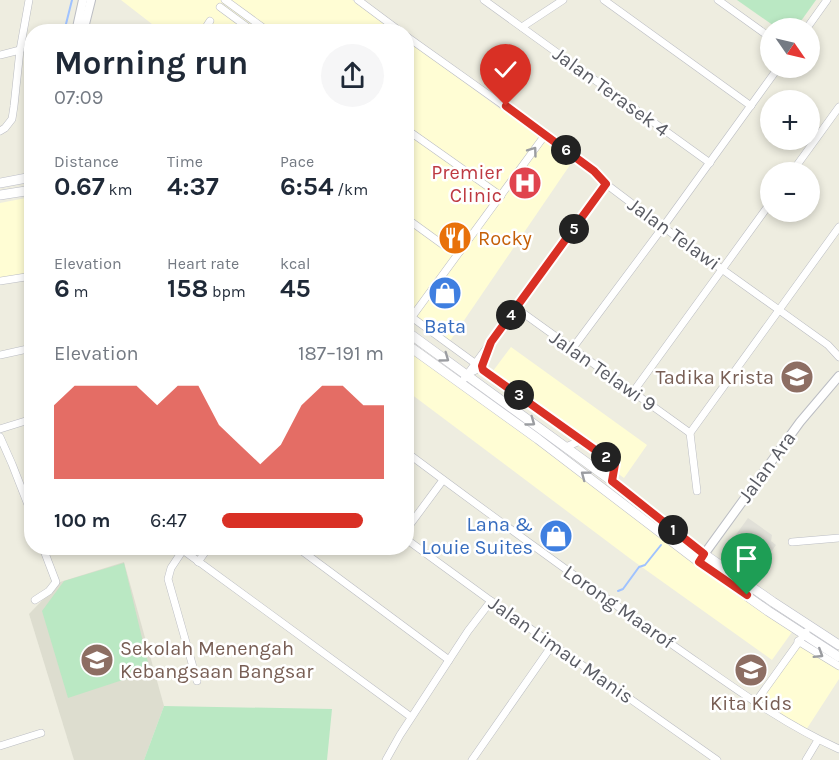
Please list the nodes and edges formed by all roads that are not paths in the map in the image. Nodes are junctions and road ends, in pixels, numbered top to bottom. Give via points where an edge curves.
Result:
1 (30, 0) edge
2 (83, 0) edge
3 (91, 0) edge
4 (225, 0) edge
5 (358, 0) edge
6 (484, 0) edge
7 (562, 0) edge
8 (604, 0) edge
9 (718, 0) edge
10 (827, 0) edge
11 (220, 7) junction
12 (814, 18) edge
13 (25, 24) edge
14 (78, 24) edge
15 (85, 24) edge
16 (208, 24) edge
17 (243, 24) edge
18 (258, 24) edge
19 (390, 24) edge
20 (522, 27) junction
21 (24, 30) edge
22 (760, 30) edge
23 (414, 42) edge
24 (20, 50) junction
25 (0, 55) edge
26 (771, 78) edge
27 (751, 106) junction
28 (839, 107) edge
29 (0, 131) edge
30 (414, 135) edge
31 (546, 135) junction
32 (799, 162) edge
33 (710, 163) junction
34 (24, 178) edge
35 (0, 183) edge
36 (606, 184) junction
37 (24, 191) edge
38 (0, 195) edge
39 (501, 196) junction
40 (760, 217) edge
41 (414, 224) edge
42 (663, 227) junction
43 (839, 227) edge
44 (460, 251) junction
45 (722, 269) junction
46 (24, 277) edge
47 (0, 281) edge
48 (516, 308) junction
49 (414, 309) edge
50 (778, 310) junction
51 (414, 319) edge
52 (414, 337) edge
53 (491, 342) junction
54 (828, 345) junction
55 (572, 349) junction
56 (24, 350) edge
57 (414, 350) edge
58 (839, 350) edge
59 (0, 355) edge
60 (839, 357) edge
61 (476, 364) junction
62 (483, 370) junction
63 (467, 375) junction
64 (839, 376) edge
65 (461, 384) junction
66 (633, 392) junction
67 (24, 422) edge
68 (0, 429) edge
69 (690, 433) junction
70 (0, 438) edge
71 (582, 440) junction
72 (566, 447) junction
73 (414, 458) edge
74 (443, 480) junction
75 (612, 481) junction
76 (24, 486) edge
77 (697, 491) dead end
78 (414, 519) edge
79 (839, 538) edge
80 (792, 542) dead end
81 (414, 545) edge
82 (46, 555) edge
83 (179, 555) edge
84 (189, 555) edge
85 (203, 555) edge
86 (307, 555) edge
87 (701, 558) junction
88 (198, 562) junction
89 (35, 600) dead end
90 (491, 601) junction
91 (804, 634) junction
92 (552, 644) junction
93 (839, 645) edge
94 (839, 657) edge
95 (449, 660) junction
96 (839, 666) edge
97 (197, 681) dead end
98 (755, 703) junction
99 (411, 717) junction
100 (41, 733) dead end
101 (818, 740) junction
102 (0, 746) edge
103 (839, 750) edge
104 (386, 760) edge
105 (472, 760) edge
106 (717, 760) edge
107 (806, 760) edge

1 - 13 street
2 - 14 street
3 - 15 street
4 - 11 street
4 - 18 street
5 - 19 street
6 - 20 street, Jalan Terasek 4
7 - 20 street
8 - 27 street
9 - 22 street
10 - 12 street
11 - 16 street
11 - 17 street
20 - 33 street, Jalan Terasek 4
21 - 24 street
23 - 31 street, Jalan Telawi
24 - 25 street
24 - 29 street via 12,119
26 - 27 street
27 - 33 street
28 - 32 street
30 - 39 street
31 - 36 street, Jalan Telawi
39 -> 31 street
33 - 42 street
34 - 35 main road
36 - 42 street, Jalan Telawi
36 - 48 street
37 - 38 main road
39 - 44 street
40 - 45 street
41 - 44 street via 446,247
42 - 45 street, Jalan Telawi
42 - 55 street
43 - 50 street
44 - 49 street
45 - 50 street, Jalan Telawi
45 - 66 street
46 - 47 street
48 - 53 street
48 - 55 street, Jalan Telawi 9
50 - 54 street, Jalan Telawi
50 - 69 street
51 - 61 street
52 -> 63 main road
53 - 61 street
53 - 62 street via 481,364
54 - 58 street, Jalan Telawi
54 - 60 street, Jalan Telawi
55 - 66 street, Jalan Telawi 9
56 - 59 street
57 - 65 main road
61 - 63 street
62 - 63 street
62 - 71 street
63 - 65 street
63 -> 72 main road
64 - 87 street, Jalan Ara via 800,422
87 -> 65 main road
66 - 69 street, Jalan Telawi 9
67 - 68 street
69 - 77 street
70 - 76 street
71 - 72 street
71 - 75 street via 615,464
72 - 75 main road
73 - 74 street, Lorong Maarof
74 - 78 street
74 - 98 street, Lorong Maarof
75 - 87 main road
79 - 80 street
81 - 90 street, Jalan Limau Manis
82 - 89 street via 56,582
83 - 97 street via 168,579
84 - 88 street
85 - 88 street
86 - 95 street
87 - 91 main road
88 - 99 street
90 - 92 street, Jalan Limau Manis
90 - 95 street
91 - 93 main road
91 - 94 main road
91 -> 96 street
91 - 98 street
92 - 105 street
92 - 106 street, Jalan Limau Manis
95 - 99 street
98 - 101 street, Lorong Maarof
99 - 104 street
100 - 102 street
101 - 103 street, Lorong Maarof
101 - 107 street

